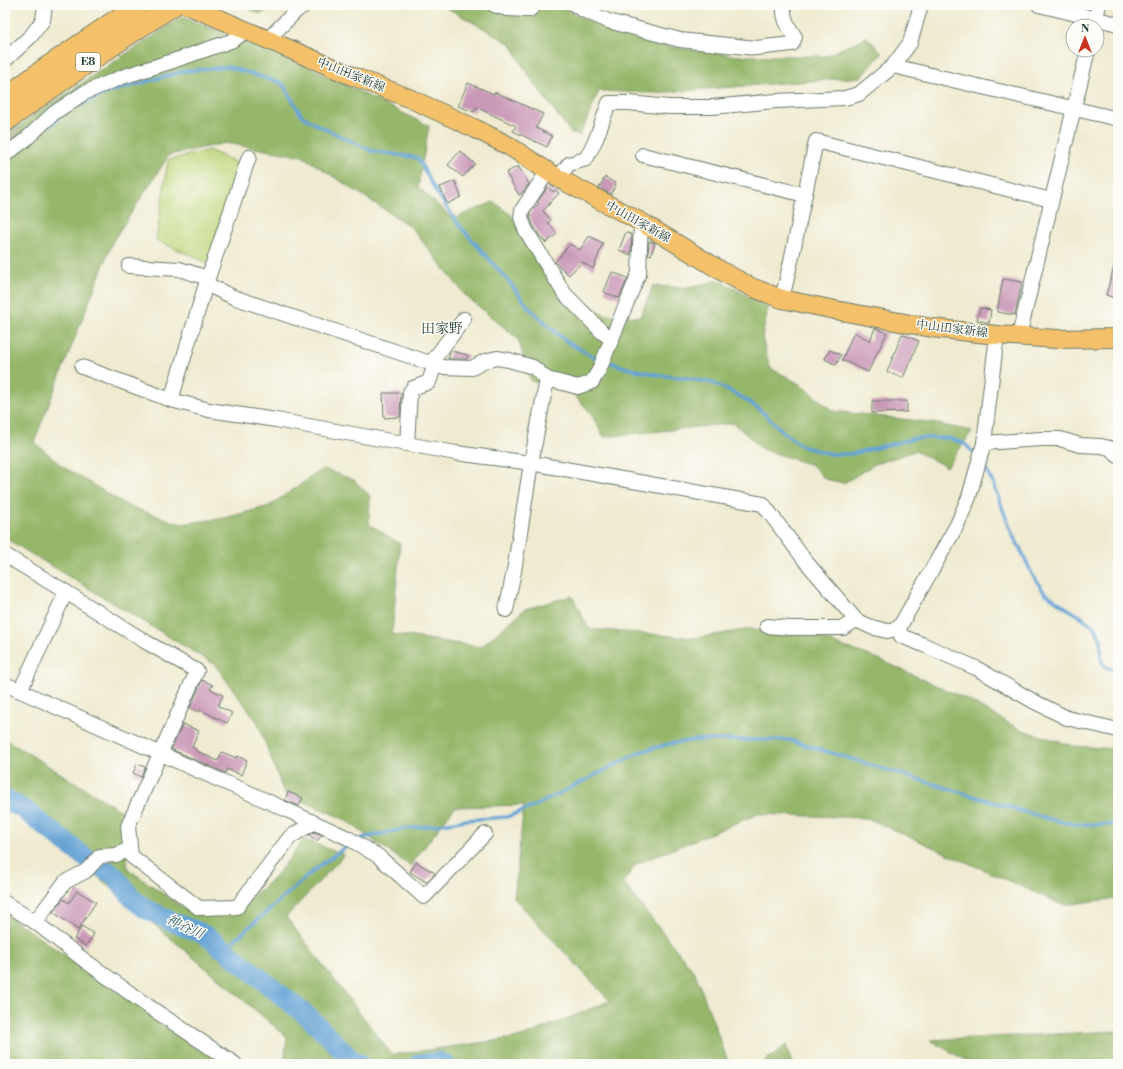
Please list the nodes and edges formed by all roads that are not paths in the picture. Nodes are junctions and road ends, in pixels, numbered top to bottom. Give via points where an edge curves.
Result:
1 (45, 5) edge
2 (138, 5) edge
3 (174, 5) edge
4 (187, 5) edge
5 (305, 5) edge
6 (494, 5) edge
7 (535, 5) edge
8 (576, 5) edge
9 (785, 5) edge
10 (921, 5) edge
11 (1039, 5) edge
12 (1099, 5) edge
13 (1082, 18) edge
14 (1096, 18) edge
15 (1105, 23) edge
16 (1118, 24) edge
17 (246, 31) junction
18 (267, 40) junction
19 (1086, 58) edge
20 (5, 60) edge
21 (893, 66) junction
22 (5, 98) edge
23 (1074, 108) junction
24 (1118, 119) edge
25 (5, 122) edge
26 (5, 155) edge
27 (643, 155) dead end
28 (250, 157) dead end
29 (553, 175) junction
30 (805, 194) junction
31 (1051, 200) junction
32 (641, 222) junction
33 (129, 266) dead end
34 (207, 281) junction
35 (782, 299) junction
36 (464, 319) dead end
37 (997, 335) junction
38 (1019, 336) junction
39 (1118, 338) edge
40 (612, 339) junction
41 (433, 364) junction
42 (82, 367) dead end
43 (547, 379) junction
44 (171, 400) junction
45 (984, 443) junction
46 (406, 444) junction
47 (1118, 456) edge
48 (531, 463) junction
49 (5, 555) edge
50 (66, 592) junction
51 (506, 610) dead end
52 (856, 620) junction
53 (767, 626) dead end
54 (899, 628) junction
55 (5, 684) edge
56 (20, 691) junction
57 (1118, 730) edge
58 (160, 754) junction
59 (313, 823) junction
60 (485, 834) dead end
61 (130, 850) junction
62 (5, 903) edge
63 (35, 922) junction
64 (235, 1064) edge

1 - 20 street via 43,20 32,36
2 - 22 highway, E8
3 - 25 highway, E8 via 54,85
4 - 17 main road, 中山田家新線
5 - 18 street
6 - 7 street via 507,9 529,10
8 - 9 street via 608,21 680,40 756,48 792,44 795,37 787,24 783,9
10 - 21 street via 910,43
11 - 13 street
12 - 14 street
15 - 16 street
17 - 18 main road, 中山田家新線
17 - 26 street via 231,41 122,76 84,93 54,113
18 - 29 main road, 中山田家新線 via 409,98 476,129 509,146
19 - 23 street
21 - 23 street
21 - 29 street via 860,94 845,98 712,107 609,103 596,140 586,159 569,164
23 - 24 street
23 - 31 street
27 - 30 street
28 - 34 street
29 - 32 main road, 中山田家新線
29 - 40 street via 522,210 521,217 525,229 564,293
30 - 31 street via 816,141
30 - 35 street
31 - 38 street
32 - 35 main road, 中山田家新線 via 725,273
32 - 40 street via 639,273
33 - 34 street via 179,269
34 - 41 street via 233,297
34 - 44 street
35 - 37 main road, 中山田家新線 via 932,328
36 - 41 street
37 - 38 main road, 中山田家新線
37 - 45 street
38 - 39 main road, 中山田家新線 via 1057,339
40 - 43 street via 592,382 578,387
41 - 43 street via 442,367 472,368 497,358 533,367
41 - 46 street via 429,382 413,388 410,392
42 - 44 street
43 - 48 street
44 - 46 street via 209,410
45 - 47 street via 1060,439 1080,445 1110,448
45 - 54 street via 963,511
46 - 48 street
48 - 51 street
48 - 52 street via 762,504 807,563
49 - 50 street
50 - 56 street
50 - 58 street via 197,671
52 - 53 street via 843,628
52 - 54 street via 887,631
54 - 57 street via 901,636 976,668 1068,718
55 - 56 street
56 - 58 street
58 - 59 street
58 - 61 street via 128,826
59 - 60 street via 348,838 378,856 424,897
59 - 61 street via 290,837 237,907 199,908 131,856
61 - 63 street via 116,855 100,856 86,871 64,882
62 - 63 street
63 - 64 street via 145,1004

